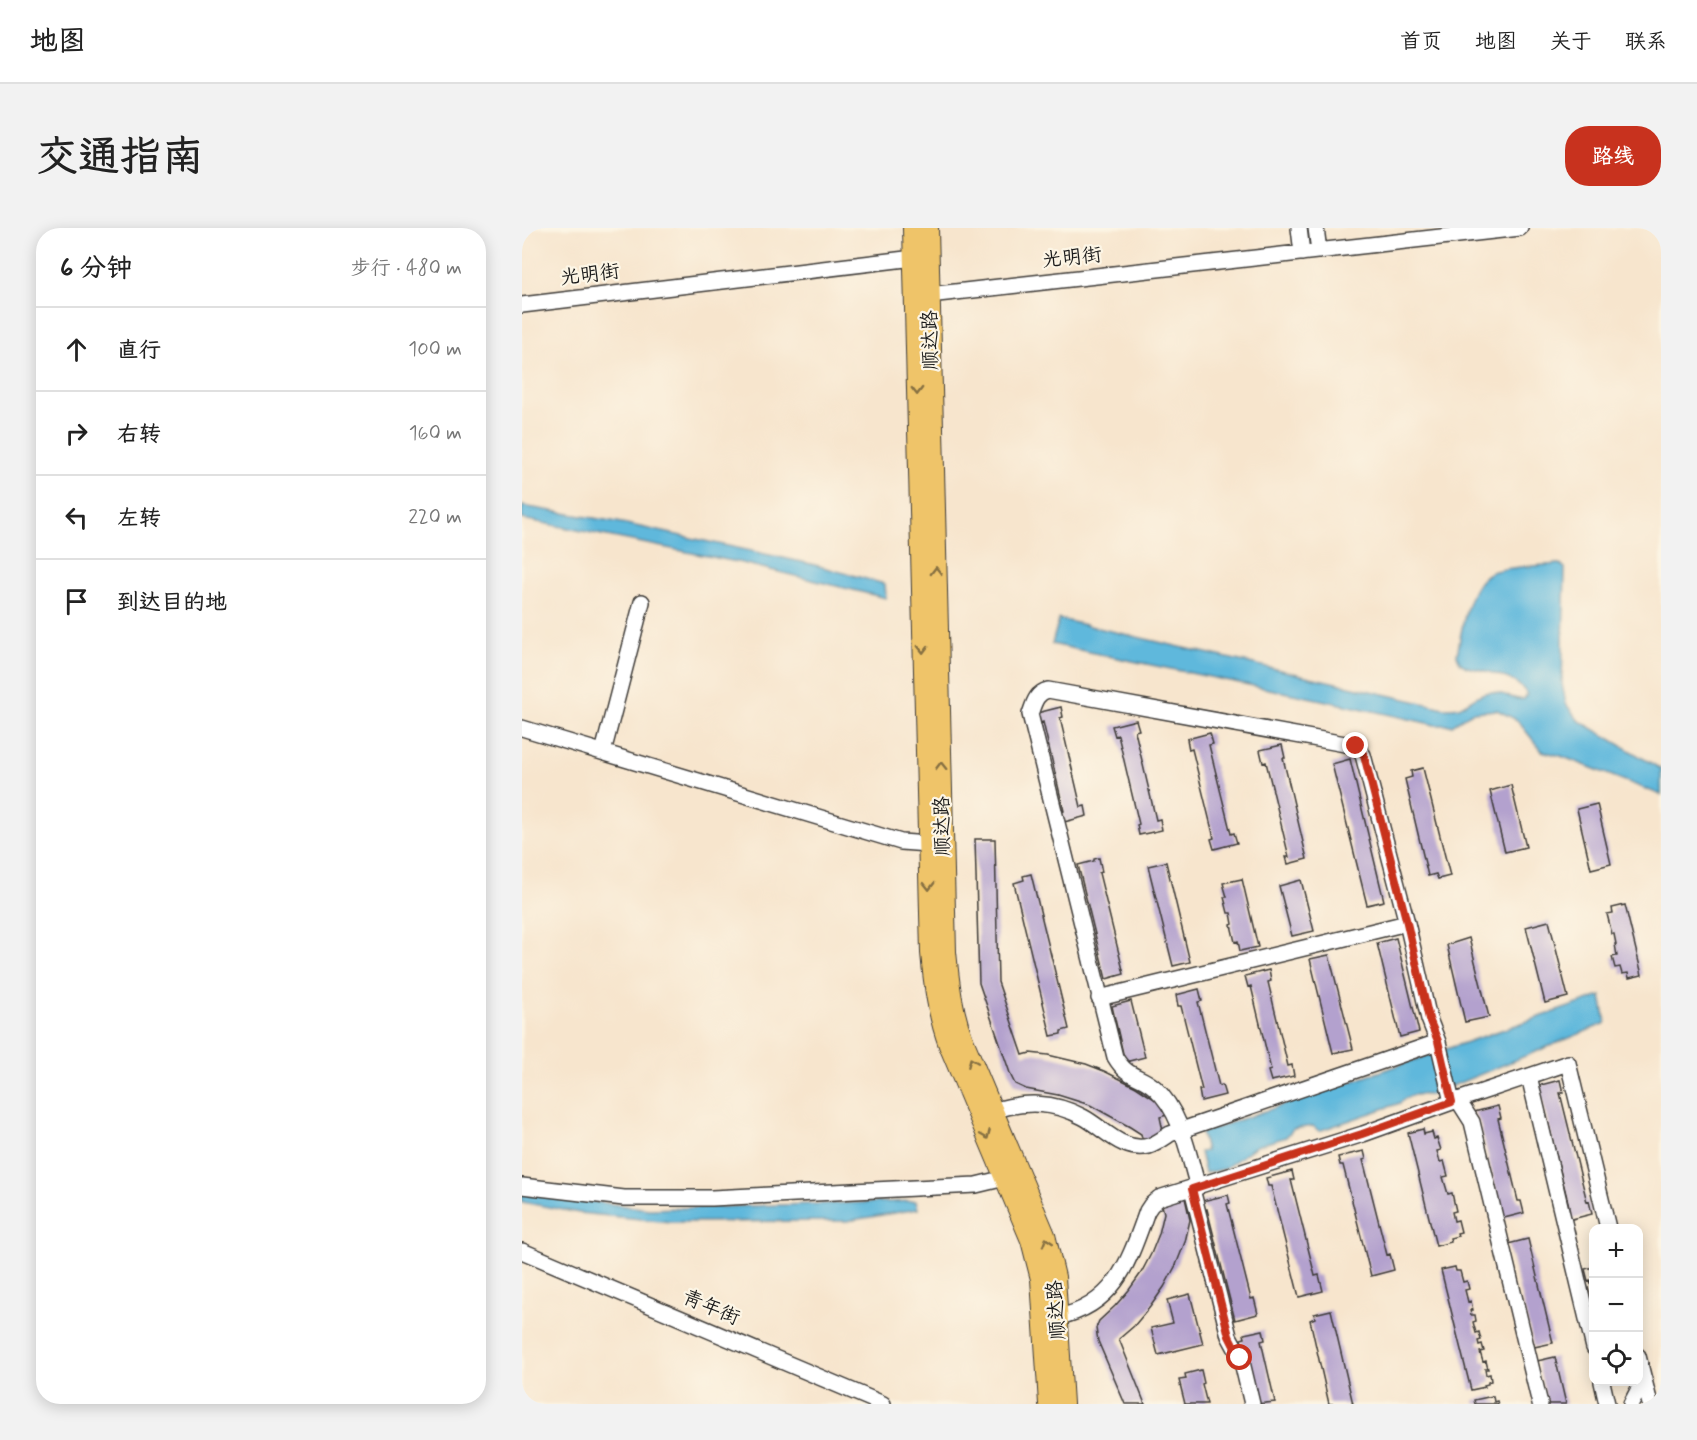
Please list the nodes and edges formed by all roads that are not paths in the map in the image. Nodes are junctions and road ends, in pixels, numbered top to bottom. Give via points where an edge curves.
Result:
1 (913, 228) edge
2 (928, 228) edge
3 (1299, 228) edge
4 (1316, 228) edge
5 (1520, 228) edge
6 (1319, 251) junction
7 (1302, 253) junction
8 (914, 258) junction
9 (922, 296) junction
10 (522, 304) edge
11 (642, 602) dead end
12 (522, 728) edge
13 (603, 752) junction
14 (928, 844) junction
15 (1407, 923) junction
16 (1099, 998) junction
17 (1438, 1041) junction
18 (1529, 1076) junction
19 (1455, 1101) junction
20 (992, 1111) junction
21 (1181, 1130) junction
22 (1005, 1178) junction
23 (522, 1186) edge
24 (1195, 1188) junction
25 (1607, 1224) edge
26 (522, 1251) edge
27 (1058, 1317) junction
28 (1589, 1332) edge
29 (1643, 1375) edge
30 (1644, 1379) junction
31 (1603, 1386) edge
32 (884, 1404) edge
33 (1048, 1404) edge
34 (1063, 1404) edge
35 (1252, 1404) edge
36 (1540, 1404) edge
37 (1607, 1404) edge
38 (1631, 1404) edge
39 (1650, 1404) edge

1 - 8 main road, 顺达路
2 - 9 main road, 顺达路
3 - 7 street
4 - 6 street
5 - 6 street, 光明街
6 - 7 street, 光明街
7 - 9 street, 光明街
8 - 9 main road, 顺达路
8 - 10 street, 光明街
9 -> 14 main road, 顺达路
20 -> 9 main road, 顺达路 via 955,1020 946,952
11 - 13 street
12 - 13 street
13 - 14 street via 901,842
14 -> 22 main road, 顺达路 via 931,953 941,1024
15 - 16 street
15 - 16 street via 1364,755 1356,746 1042,691 1030,714
15 - 17 street via 1429,1019
16 - 21 street via 1121,1068 1164,1097
17 - 19 street
17 - 21 street
18 - 19 street
18 - 25 street via 1568,1063
18 - 28 street
19 - 24 street
19 - 36 street via 1472,1122
20 - 21 street via 1010,1105 1046,1104 1066,1109 1130,1146 1150,1146
27 -> 20 main road, 顺达路 via 1055,1277 1045,1235
21 - 24 street
22 - 23 street via 976,1185 712,1198 624,1198
22 - 33 main road, 顺达路 via 1031,1240 1041,1279
24 - 27 street via 1159,1198 1151,1205 1125,1267 1113,1284 1083,1311
24 - 35 street via 1229,1336 1240,1358
26 - 32 street, 青年街
27 - 34 main road, 顺达路
29 - 30 street
30 - 38 street
30 - 39 street
31 - 37 street

